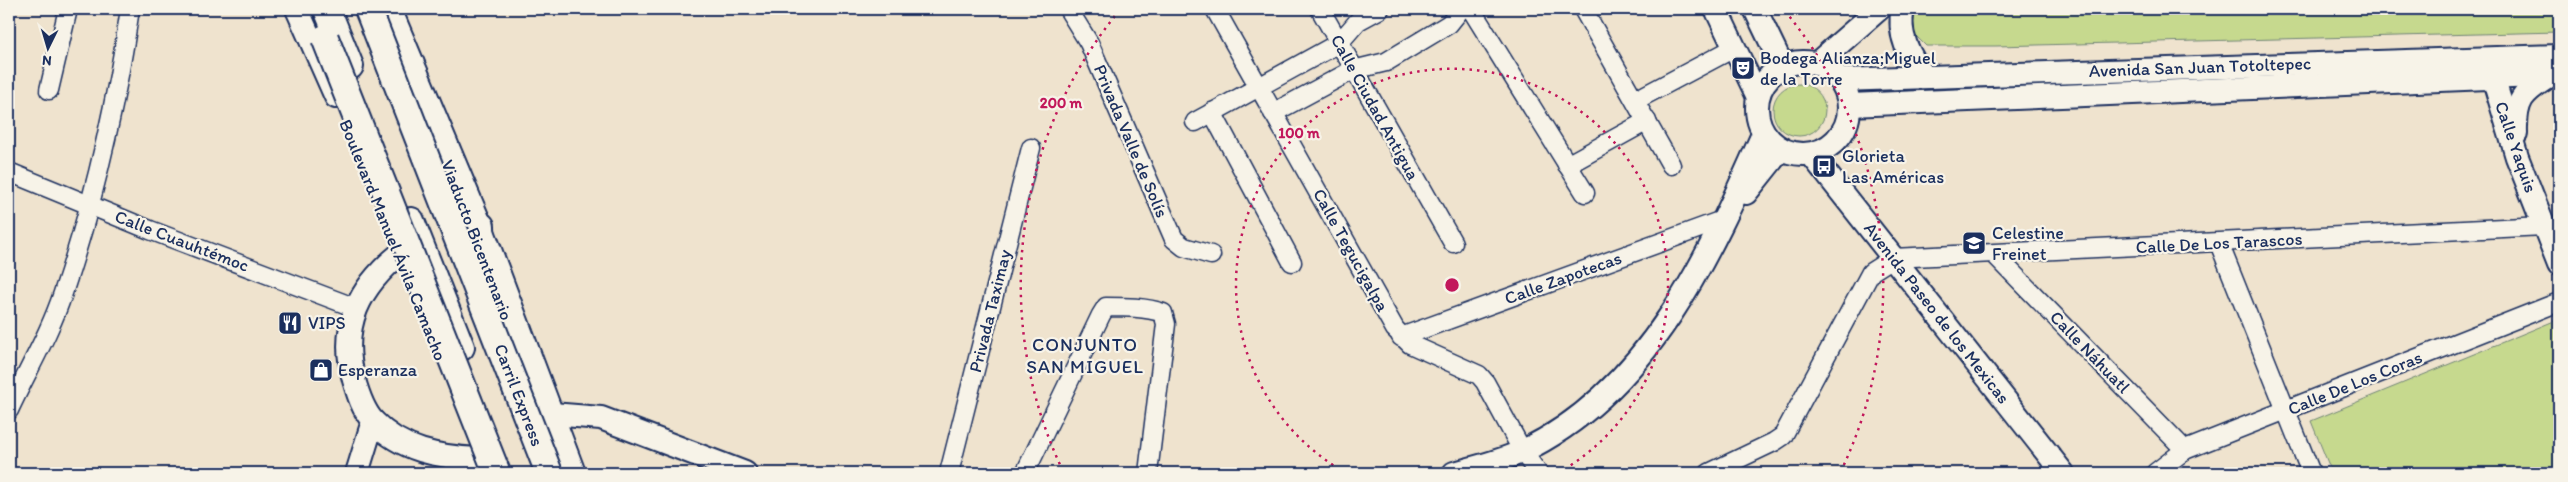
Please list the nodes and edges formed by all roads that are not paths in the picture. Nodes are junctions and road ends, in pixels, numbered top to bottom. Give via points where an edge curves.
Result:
1 (68, 9) edge
2 (130, 9) edge
3 (297, 9) edge
4 (314, 9) edge
5 (327, 9) edge
6 (358, 9) edge
7 (368, 9) edge
8 (1068, 9) edge
9 (1215, 9) edge
10 (1320, 9) edge
11 (1380, 9) edge
12 (1461, 9) edge
13 (1471, 9) edge
14 (1583, 9) edge
15 (1716, 9) edge
16 (1754, 9) edge
17 (1879, 9) edge
18 (1903, 9) edge
19 (391, 12) edge
20 (1338, 43) junction
21 (1734, 48) junction
22 (1782, 65) junction
23 (2490, 68) junction
24 (2556, 69) edge
25 (1353, 70) junction
26 (1828, 71) junction
27 (1924, 76) junction
28 (1258, 86) junction
29 (49, 90) dead end
30 (1757, 95) junction
31 (1636, 100) junction
32 (1850, 105) junction
33 (1212, 112) junction
34 (1273, 113) junction
35 (1647, 121) junction
36 (1195, 122) dead end
37 (1763, 134) junction
38 (1030, 148) dead end
39 (1781, 149) junction
40 (1811, 154) junction
41 (2517, 158) junction
42 (1567, 165) junction
43 (1671, 165) dead end
44 (9, 172) edge
45 (396, 185) junction
46 (1585, 193) dead end
47 (89, 204) junction
48 (1725, 219) junction
49 (480, 226) junction
50 (2544, 226) junction
51 (396, 242) junction
52 (1453, 243) dead end
53 (2219, 243) junction
54 (1995, 254) junction
55 (1211, 255) dead end
56 (1893, 258) junction
57 (1292, 262) dead end
58 (2559, 264) edge
59 (2559, 302) edge
60 (356, 308) junction
61 (485, 328) junction
62 (1401, 337) junction
63 (14, 384) edge
64 (9, 410) edge
65 (2286, 411) junction
66 (552, 414) junction
67 (373, 421) junction
68 (2185, 450) junction
69 (1523, 452) junction
70 (486, 469) edge
71 (357, 473) edge
72 (510, 473) edge
73 (542, 473) edge
74 (549, 473) edge
75 (566, 473) edge
76 (574, 473) edge
77 (746, 473) edge
78 (949, 473) edge
79 (1025, 473) edge
80 (1148, 473) edge
81 (1454, 473) edge
82 (1538, 473) edge
83 (1709, 473) edge
84 (2063, 473) edge
85 (2155, 473) edge
86 (2310, 473) edge

1 - 29 street
2 - 47 street via 123,58
3 - 51 main road, Boulevard Manuel Ávila Camacho
4 - 70 highway, bridge
5 - 45 highway, Boulevard Manuel Ávila Camacho
6 - 61 highway
7 - 74 highway, Carril Express, bridge
8 - 55 street, Privada Valle de Solís via 1090,43 1174,238 1184,247
9 - 28 street, Calle Tegucigalpa
10 - 20 street, Calle Ciudad Antigua
11 - 20 street via 1358,21
12 - 25 street via 1450,24 1386,62
13 - 42 street
14 - 31 street
15 - 21 main road
16 - 22 main road
17 - 26 main road via 1838,46
18 - 27 main road via 1905,46
19 - 49 main road
19 - 75 highway, Viaducto Bicentenario
20 - 25 street, Calle Ciudad Antigua
20 - 28 street
21 - 30 main road
21 - 31 street
22 - 26 main road via 1803,60
22 - 30 main road via 1766,77
23 - 24 main road, Avenida San Juan Totoltepec
23 - 27 main road, Avenida San Juan Totoltepec
23 - 32 main road, Avenida San Juan Totoltepec
23 - 41 main road, Calle Yaquis
24 - 41 main road via 2528,89 2518,105 2515,117
25 - 34 street
25 - 52 street, Calle Ciudad Antigua
26 - 27 main road, Avenida San Juan Totoltepec
26 - 32 main road via 1847,92
28 - 33 street
28 - 34 street, Calle Tegucigalpa
30 - 37 main road via 1757,120
31 - 35 street
32 - 40 main road via 1847,122 1839,137 1827,148
33 - 36 street
33 - 57 street
34 - 62 street, Calle Tegucigalpa
35 - 42 street
35 - 43 street
37 - 39 main road
37 - 48 main road
38 - 78 street, Privada Taximay
39 - 40 main road
39 - 48 main road
40 - 56 main road, Avenida Paseo de los Mexicas
41 - 50 main road, Calle Yaquis
42 - 46 street
44 - 47 street, Calle Cuauhtémoc
45 - 51 highway
45 - 72 highway, Boulevard Manuel Ávila Camacho
47 - 60 street, Calle Cuauhtémoc
47 - 63 street via 63,294
48 - 62 street, Calle Zapotecas
48 - 69 main road via 1671,316 1640,358 1601,398
49 - 61 highway
49 - 66 main road
50 - 53 street, Calle De Los Tarascos
50 - 58 main road, Calle Yaquis
51 - 60 main road via 382,268 367,285
51 - 70 main road, Boulevard Manuel Ávila Camacho
53 - 54 street, Calle De Los Tarascos
53 - 65 street
54 - 56 street, Calle De Los Tarascos
54 - 68 street, Calle Náhuatl
56 - 83 street via 1871,272 1783,436
56 - 84 main road, Avenida Paseo de los Mexicas
59 - 65 street, Calle De Los Coras
60 - 67 main road via 348,353 358,392
61 - 73 highway
62 - 69 street, Calle Tegucigalpa via 1479,375
63 - 64 street
65 - 68 street, Calle De Los Coras
65 - 86 street
66 - 76 main road
66 - 77 main road via 601,418
67 - 70 main road via 392,437 413,448
67 - 71 main road
68 - 85 street, Calle De Los Coras
69 - 81 main road
69 - 82 street, Calle Tegucigalpa
79 - 80 street via 1106,307 1154,310 1163,313 1166,324

